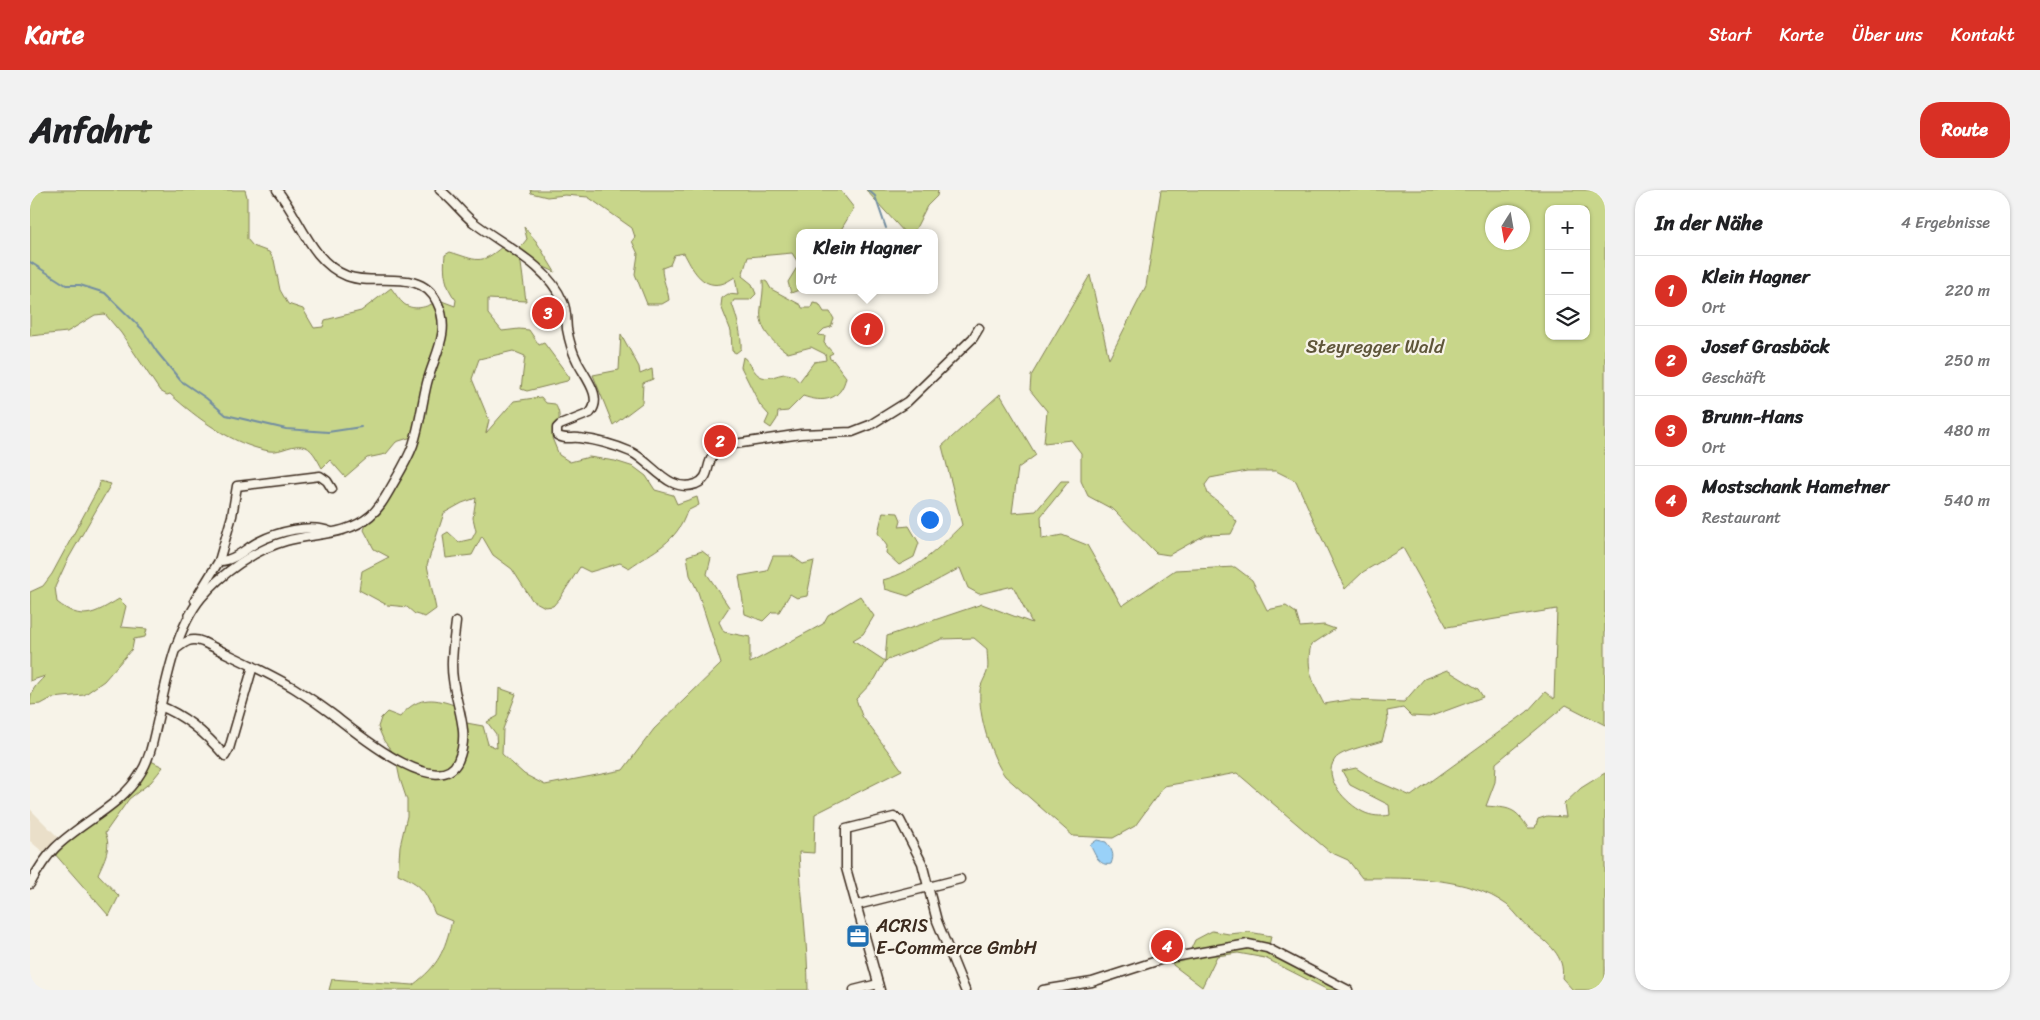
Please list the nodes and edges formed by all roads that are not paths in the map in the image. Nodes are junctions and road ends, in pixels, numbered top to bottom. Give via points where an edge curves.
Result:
1 (276, 190) edge
2 (440, 190) edge
3 (978, 328) dead end
4 (332, 489) dead end
5 (333, 532) junction
6 (219, 561) junction
7 (193, 608) junction
8 (456, 622) dead end
9 (176, 650) junction
10 (254, 666) junction
11 (160, 706) junction
12 (960, 879) dead end
13 (30, 884) edge
14 (929, 887) junction
15 (857, 905) junction
16 (879, 987) edge
17 (1056, 989) edge
18 (854, 990) edge
19 (965, 990) edge
20 (1043, 990) edge
21 (1348, 990) edge

1 - 5 street via 317,252 334,269 364,280 409,281 426,289 441,312 441,344 429,375 408,456 377,509 364,520
2 - 3 street via 474,222 538,269 551,282 563,303 571,344 595,400 590,413 560,426 557,435 593,440 628,451 664,478 680,485 690,486 702,481 707,476 712,456 728,445 801,434 852,432 870,425 907,402 973,338
4 - 6 street via 324,478 313,476 237,486
5 - 6 street via 319,529 286,532
5 - 7 street via 287,540 260,551 219,580
6 - 7 street
7 - 9 street
8 - 10 street via 452,678 463,723 463,744 457,764 444,773 428,772 395,759 311,699
9 - 10 street via 195,639
9 - 11 street
10 - 11 street via 225,756 203,732
11 - 13 street via 147,761 140,775 125,792 54,849
12 - 14 street
14 - 15 street
14 - 15 street via 922,863 900,820 894,816 846,829 845,866
14 - 19 street via 937,921
15 - 16 street
16 - 18 street
17 - 20 street
17 - 21 street via 1092,982 1163,959 1248,944 1267,948

